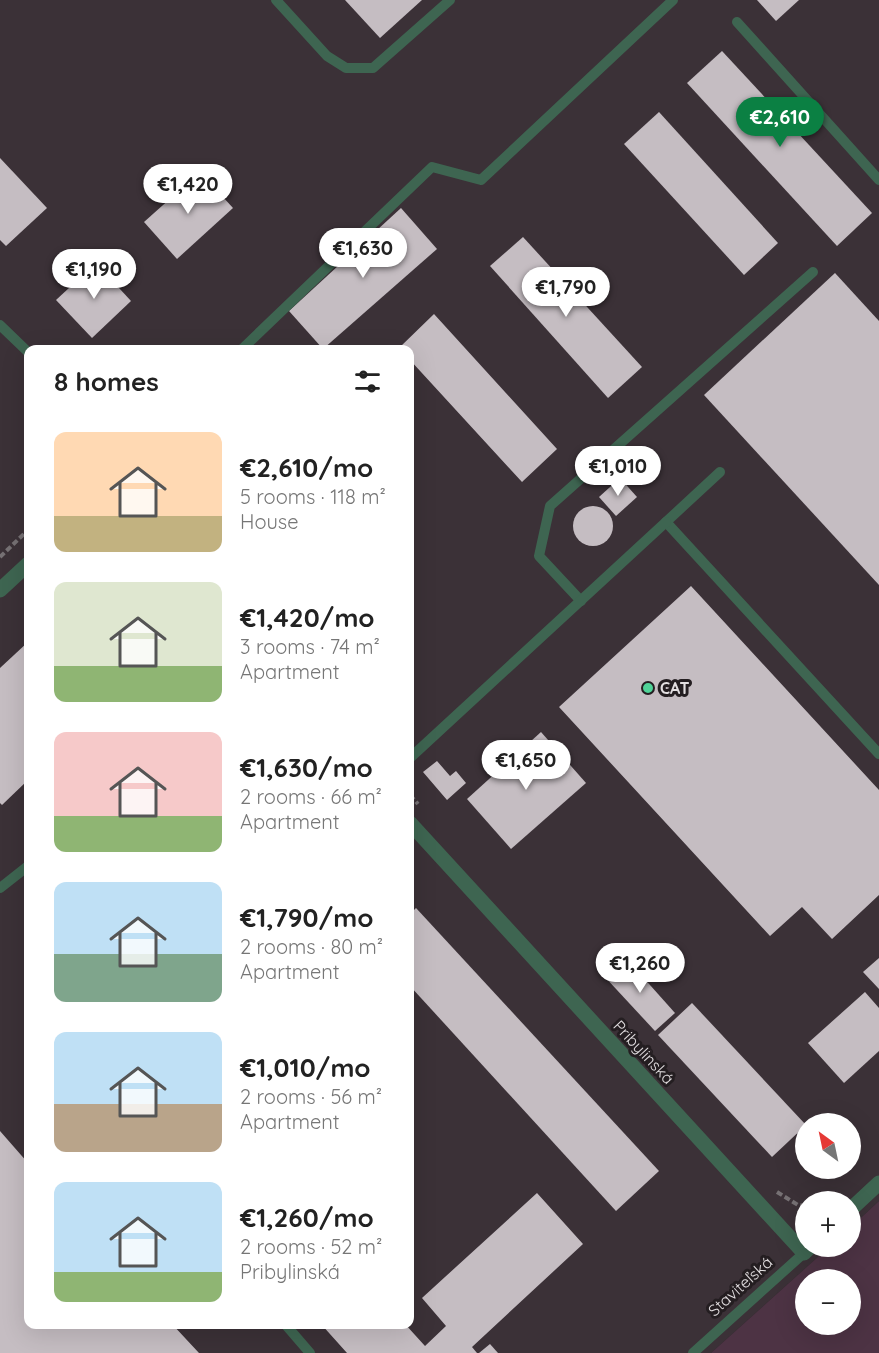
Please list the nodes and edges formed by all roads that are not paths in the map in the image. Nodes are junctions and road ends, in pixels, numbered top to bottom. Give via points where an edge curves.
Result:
1 (276, 0) edge
2 (450, 0) edge
3 (674, 0) edge
4 (737, 22) dead end
5 (879, 180) edge
6 (813, 272) dead end
7 (0, 325) edge
8 (246, 345) edge
9 (24, 348) edge
10 (720, 472) dead end
11 (666, 522) junction
12 (24, 568) edge
13 (0, 590) edge
14 (581, 601) junction
15 (414, 754) edge
16 (879, 754) edge
17 (414, 827) edge
18 (24, 869) edge
19 (0, 888) edge
20 (879, 1183) edge
21 (861, 1200) edge
22 (795, 1236) edge
23 (800, 1257) edge
24 (289, 1329) edge
25 (310, 1353) edge
26 (693, 1353) edge

1 - 2 lane via 327,56 346,68 373,68
3 - 8 lane via 481,180 432,167
4 - 5 lane
6 - 14 lane via 550,506 539,556
7 - 9 lane
10 - 11 lane
11 - 14 lane
11 - 16 lane
12 - 13 street
14 - 15 lane
17 - 22 street, Pribylinská
18 - 19 lane
20 - 21 street
23 - 26 lane, Staviteľská
24 - 25 lane

